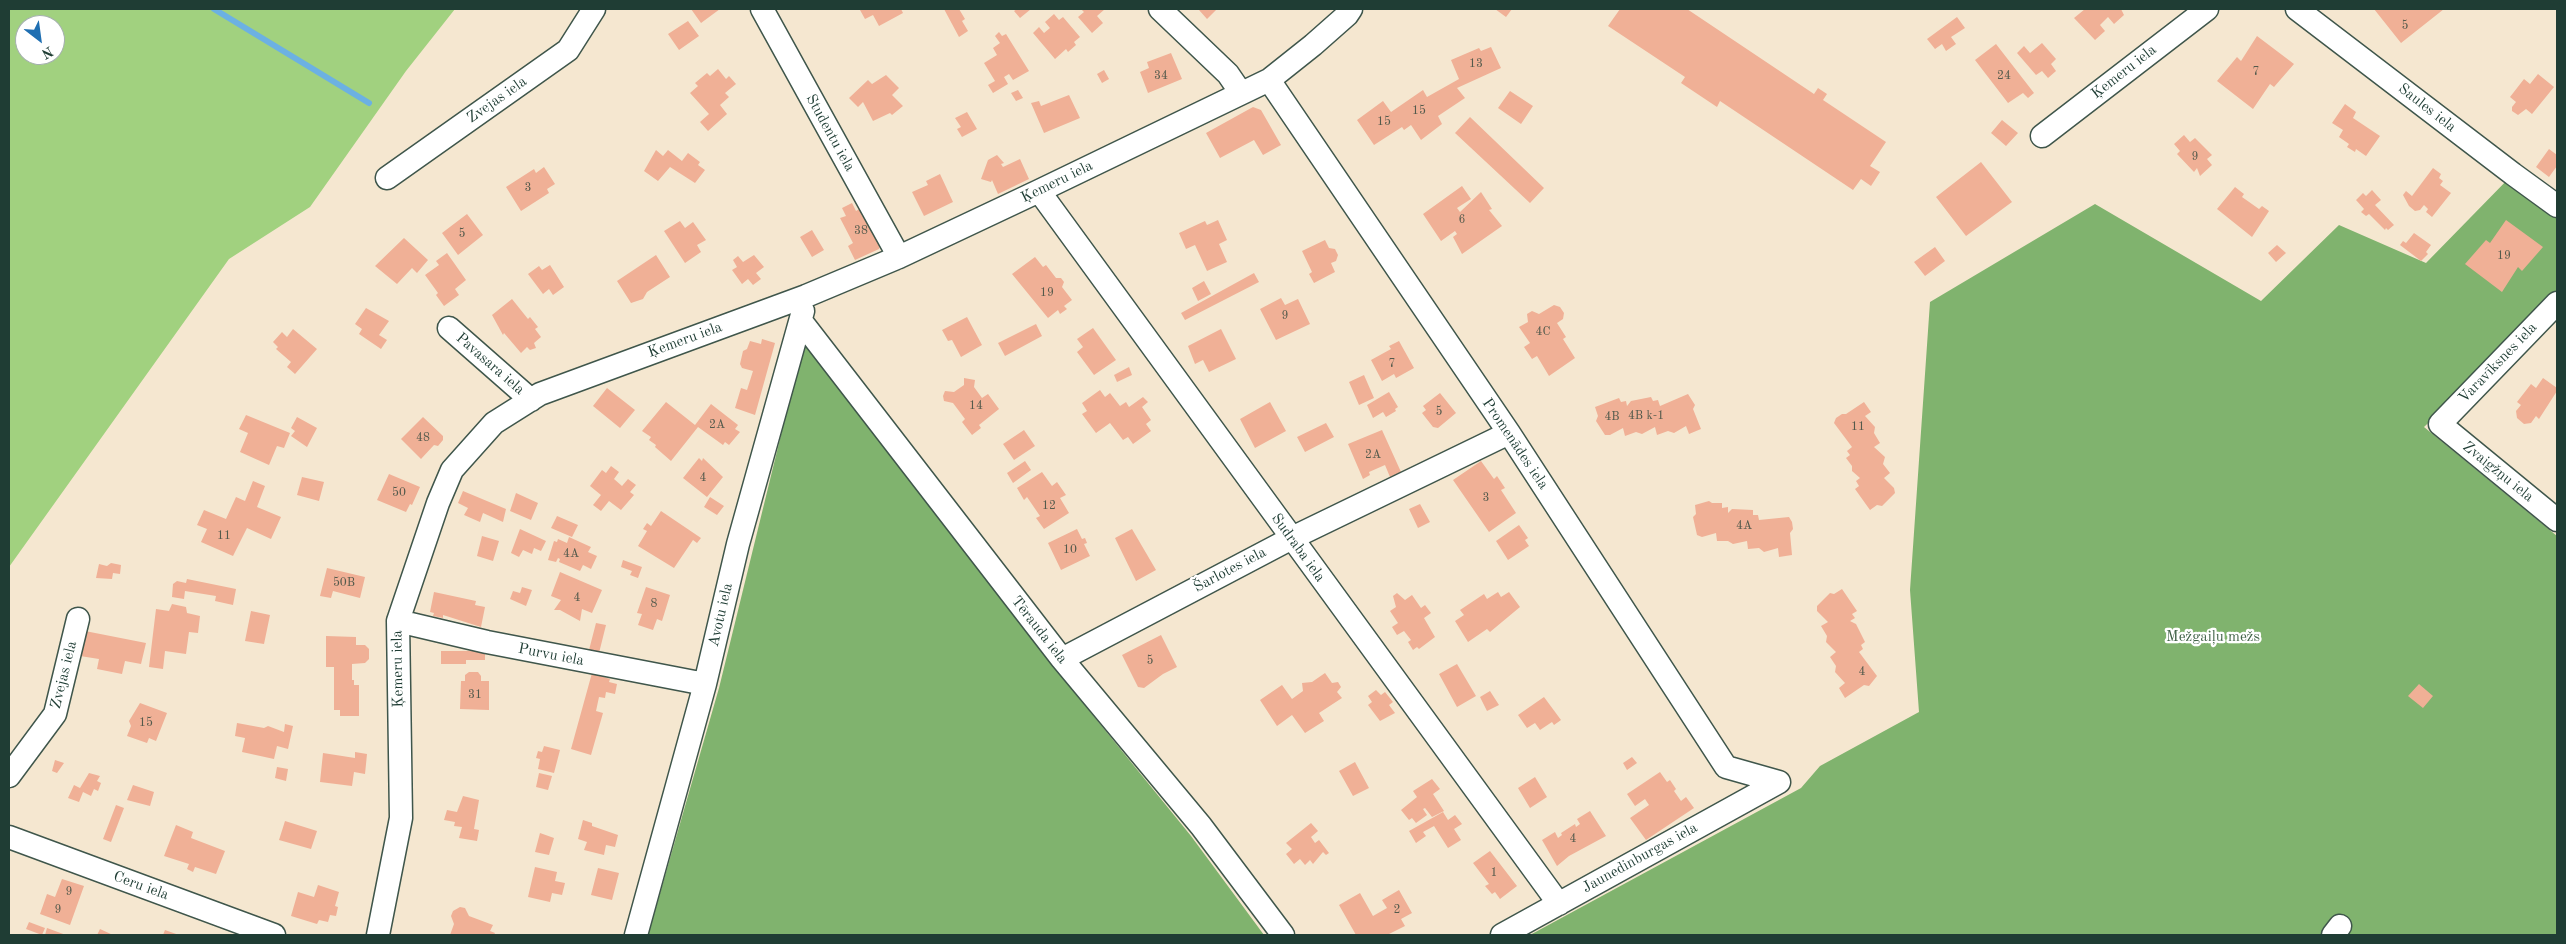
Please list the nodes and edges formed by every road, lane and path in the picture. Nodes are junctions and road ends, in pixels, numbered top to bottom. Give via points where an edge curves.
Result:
1 (594, 9) edge
2 (762, 9) edge
3 (1160, 9) edge
4 (1351, 9) edge
5 (2206, 9) edge
6 (2297, 9) edge
7 (1269, 80) junction
8 (1241, 93) junction
9 (2042, 136) dead end
10 (386, 178) dead end
11 (1039, 192) junction
12 (2557, 206) edge
13 (899, 257) junction
14 (806, 296) junction
15 (2557, 303) edge
16 (801, 321) junction
17 (449, 328) dead end
18 (531, 400) junction
19 (2440, 424) joint
20 (1509, 433) junction
21 (2557, 520) edge
22 (1292, 538) junction
23 (78, 619) dead end
24 (398, 621) junction
25 (1062, 659) junction
26 (705, 684) junction
27 (9, 776) edge
28 (1779, 782) joint
29 (9, 837) edge
30 (1559, 904) junction
31 (274, 935) edge
32 (378, 935) edge
33 (636, 935) edge
34 (1283, 935) edge
35 (1502, 935) edge

1 - 10 street, Zvejas iela via 568,50
2 - 13 street, Studentu iela
3 - 8 street via 1228,74
4 - 7 street, Ķemeru iela via 1314,45
5 - 9 street, Ķemeru iela
6 - 12 street, Saules iela
7 - 8 street, Ķemeru iela
7 - 20 street, Promenādes iela
8 - 11 street, Ķemeru iela
11 - 13 street, Ķemeru iela
11 - 22 street, Sudraba iela
13 - 14 street, Ķemeru iela
14 - 16 street, Avotu iela
14 - 18 street, Ķemeru iela via 666,346
15 - 19 street, Varavīksnes iela
16 - 25 street, Tērauda iela
16 - 26 street, Avotu iela via 738,544
17 - 18 street, Pavasara iela
18 - 24 street, Ķemeru iela via 494,423 452,470
19 - 21 street, Zvaigžņu iela
20 - 22 street, Šarlotes iela
20 - 28 street, Promenādes iela via 1726,767
22 - 25 street, Šarlotes iela
22 - 30 street, Sudraba iela
23 - 27 street, Zvejas iela via 55,714
24 - 26 street, Purvu iela via 487,642
24 - 32 street, Ķemeru iela via 401,818
25 - 34 street, Tērauda iela via 1201,826
26 - 33 street, Avotu iela
28 - 30 street, Jaunedinburgas iela
29 - 31 street, Ceru iela
30 - 35 street, Jaunedinburgas iela

